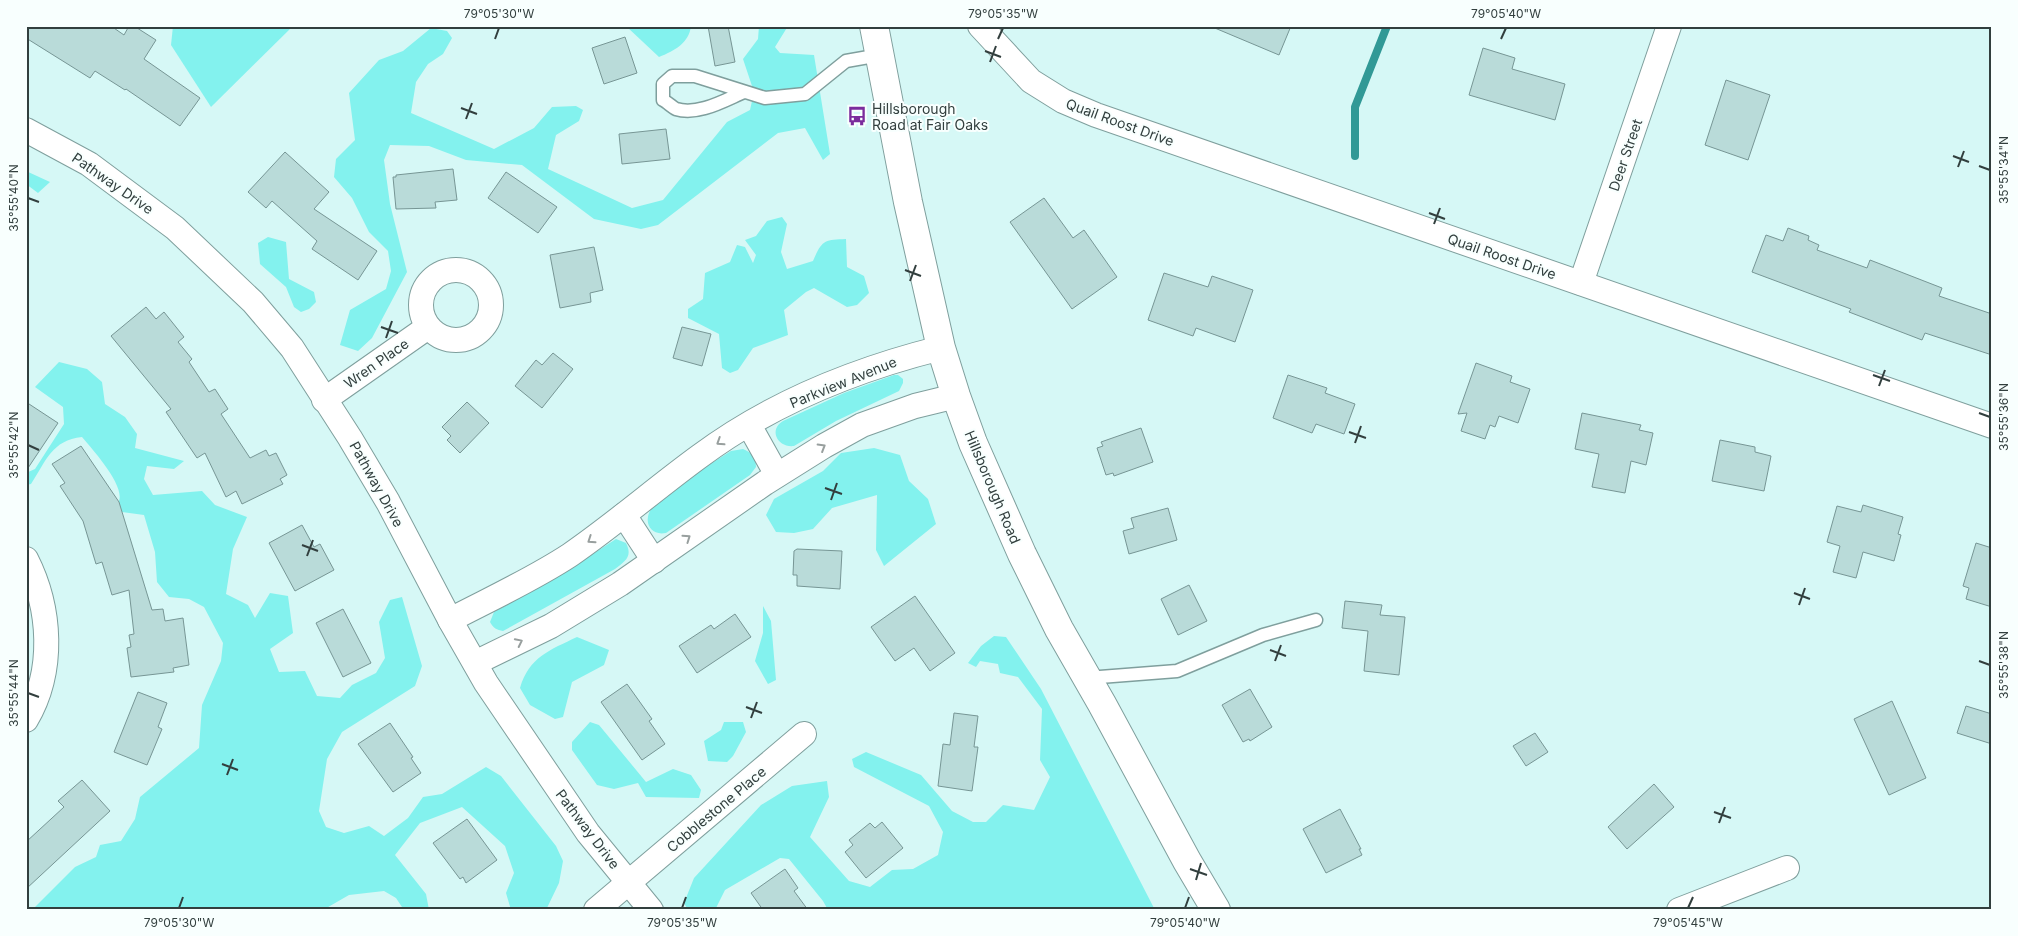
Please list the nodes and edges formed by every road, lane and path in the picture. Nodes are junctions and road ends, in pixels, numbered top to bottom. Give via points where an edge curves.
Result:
1 (874, 26) edge
2 (980, 26) edge
3 (1669, 26) edge
4 (880, 55) junction
5 (744, 92) junction
6 (26, 130) edge
7 (1581, 283) junction
8 (428, 327) dead end
9 (941, 348) junction
10 (956, 396) junction
11 (324, 400) junction
12 (749, 425) junction
13 (1992, 426) edge
14 (777, 475) junction
15 (624, 515) junction
16 (26, 559) edge
17 (654, 561) junction
18 (450, 620) junction
19 (1316, 620) dead end
20 (475, 663) junction
21 (1087, 678) junction
22 (26, 720) edge
23 (804, 734) dead end
24 (1787, 868) dead end
25 (629, 883) junction
26 (596, 910) edge
27 (651, 910) edge
28 (1216, 910) edge
29 (1679, 910) edge

1 - 4 main road, Hillsborough Road
2 - 7 street, Quail Roost Drive via 1031,81 1063,101
3 - 7 street, Deer Street
4 - 5 lane via 846,62 805,94 765,98
4 - 9 main road, Hillsborough Road via 908,202
5 - 5 lane via 695,76 672,76 663,84 663,100 676,109 708,107
6 - 11 street, Pathway Drive via 89,164 175,228 253,302 292,348
7 - 13 street, Quail Roost Drive
8 - 11 street, Wren Place
9 - 10 main road, Hillsborough Road
9 - 12 street, Parkview Avenue via 851,377
14 -> 10 street via 862,425 915,406
10 - 21 main road, Hillsborough Road via 1022,554
11 - 18 street, Pathway Drive via 388,502
12 - 14 street
12 -> 15 street, Parkview Avenue via 701,455
17 -> 14 street
15 - 17 street
15 -> 18 street, Parkview Avenue via 538,575
16 - 22 street via 35,576 47,643 42,681
20 -> 17 street via 551,626
18 - 20 street, Pathway Drive
19 - 21 lane via 1262,635 1177,671
20 - 25 street, Pathway Drive via 588,833
21 - 28 main road, Hillsborough Road
23 - 25 street, Cobblestone Place
24 - 29 street
25 - 26 street, Cobblestone Place
25 - 27 street, Pathway Drive

